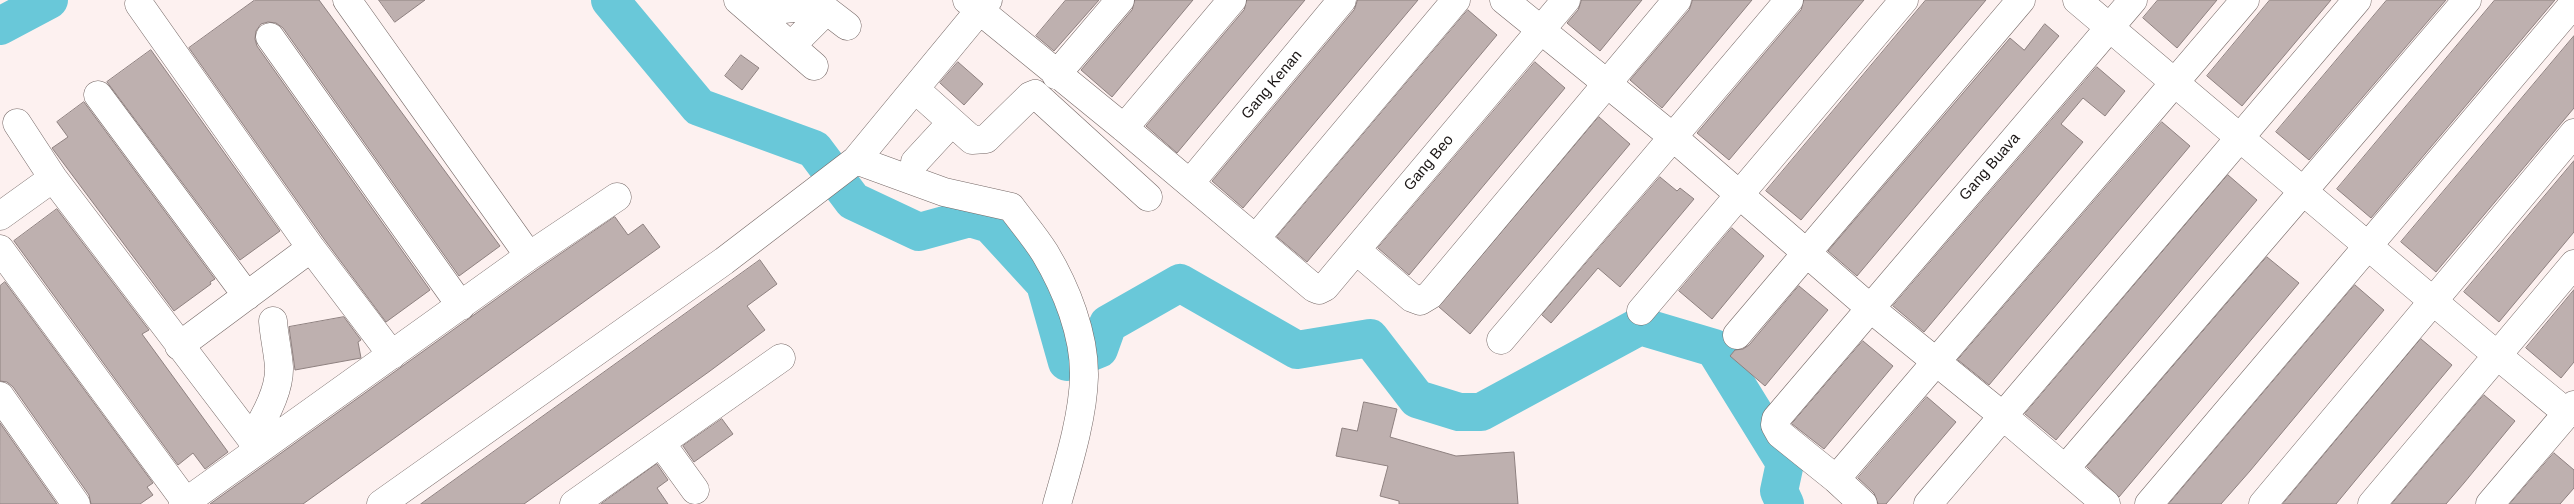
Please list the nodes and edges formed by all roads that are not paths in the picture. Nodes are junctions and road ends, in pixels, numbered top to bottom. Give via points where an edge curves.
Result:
1 (347, 0) edge
2 (1120, 0) edge
3 (1232, 0) edge
4 (1342, 0) edge
5 (1456, 0) edge
6 (1504, 0) edge
7 (1566, 0) edge
8 (1677, 0) edge
9 (1790, 0) edge
10 (1904, 0) edge
11 (2021, 0) edge
12 (2077, 0) edge
13 (2133, 0) edge
14 (2245, 0) edge
15 (2357, 0) edge
16 (2467, 0) edge
17 (2574, 3) edge
18 (139, 4) dead end
19 (743, 4) edge
20 (978, 4) edge
21 (822, 7) edge
22 (2110, 27) junction
23 (1541, 30) junction
24 (270, 37) dead end
25 (791, 46) junction
26 (814, 66) dead end
27 (1056, 75) junction
28 (2174, 83) junction
29 (1605, 84) junction
30 (915, 89) junction
31 (98, 95) dead end
32 (18, 123) dead end
33 (951, 123) junction
34 (1124, 128) junction
35 (2574, 133) edge
36 (2240, 136) junction
37 (1674, 138) junction
38 (915, 162) dead end
39 (853, 163) junction
40 (1196, 176) junction
41 (53, 178) junction
42 (2304, 192) junction
43 (1739, 193) junction
44 (617, 197) dead end
45 (1148, 197) dead end
46 (0, 216) edge
47 (1256, 238) junction
48 (2368, 246) junction
49 (311, 248) junction
50 (0, 249) edge
51 (1356, 250) junction
52 (1808, 252) junction
53 (530, 256) junction
54 (2574, 264) edge
55 (247, 296) junction
56 (2434, 301) junction
57 (461, 306) junction
58 (1870, 308) junction
59 (1641, 311) dead end
60 (272, 321) dead end
61 (1737, 335) dead end
62 (1501, 340) dead end
63 (179, 346) junction
64 (392, 355) junction
65 (2498, 356) junction
66 (782, 358) dead end
67 (1936, 363) junction
68 (0, 396) edge
69 (2571, 409) edge
70 (2003, 416) junction
71 (661, 443) junction
72 (255, 444) junction
73 (2065, 469) junction
74 (1836, 479) junction
75 (696, 490) dead end
76 (589, 500) edge
77 (184, 503) edge
78 (76, 504) edge
79 (382, 504) edge
80 (1057, 504) edge
81 (1864, 504) edge
82 (1928, 504) edge
83 (2106, 504) edge
84 (2149, 504) edge
85 (2263, 504) edge
86 (2372, 504) edge
87 (2490, 504) edge

1 - 53 street
2 - 27 street
3 - 34 street
4 - 40 street, Gang Kenan
5 - 47 street
6 - 23 street
7 - 23 street, Gang Beo
8 - 29 street
9 - 37 street
10 - 43 street
11 - 52 street
12 - 22 street
13 - 22 street, Gang Buava
14 - 28 street
15 - 36 street
16 - 42 street
17 - 48 street
18 - 49 street
19 - 21 street via 775,10
19 - 25 street
20 - 27 street
20 - 30 street
21 - 25 street
22 - 28 street
22 - 58 street, Gang Buava
23 - 29 street
23 - 51 street, Gang Beo
24 - 57 street
25 - 26 street
27 - 34 street
28 - 36 street
28 - 67 street
29 - 37 street
29 - 51 street via 1430,295 1420,301 1412,298
30 - 33 street
30 - 39 street
31 - 55 street
32 - 41 street
33 - 38 street
33 - 45 street via 972,140 986,139 1035,94
34 - 40 street
35 - 56 street
36 - 42 street
36 - 70 street
37 - 43 street
37 - 62 street
39 - 79 street via 724,261
39 - 80 street via 944,192 1010,207 1045,253 1066,296 1079,335 1084,376
40 - 47 street
41 - 46 street
41 - 63 street
42 - 48 street
42 - 73 street
43 - 52 street
43 - 59 street
44 - 53 street
47 - 51 street, Gang Beo via 1319,290
48 - 56 street
48 - 84 street
49 - 55 street
49 - 64 street
50 - 77 street
52 - 58 street
52 - 61 street
53 - 57 street
54 - 65 street
55 - 63 street
56 - 65 street
56 - 85 street
57 - 64 street
58 - 67 street
58 - 74 street, Gang Buava via 1776,419 1775,426 1780,434
60 - 72 street via 278,383
63 - 72 street
64 - 72 street
65 - 69 street
65 - 86 street
66 - 71 street
67 - 70 street
67 - 74 street
68 - 78 street
69 - 87 street
70 - 73 street
70 - 82 street
71 - 75 street
71 - 76 street
72 - 77 street
73 - 83 street
74 - 81 street

